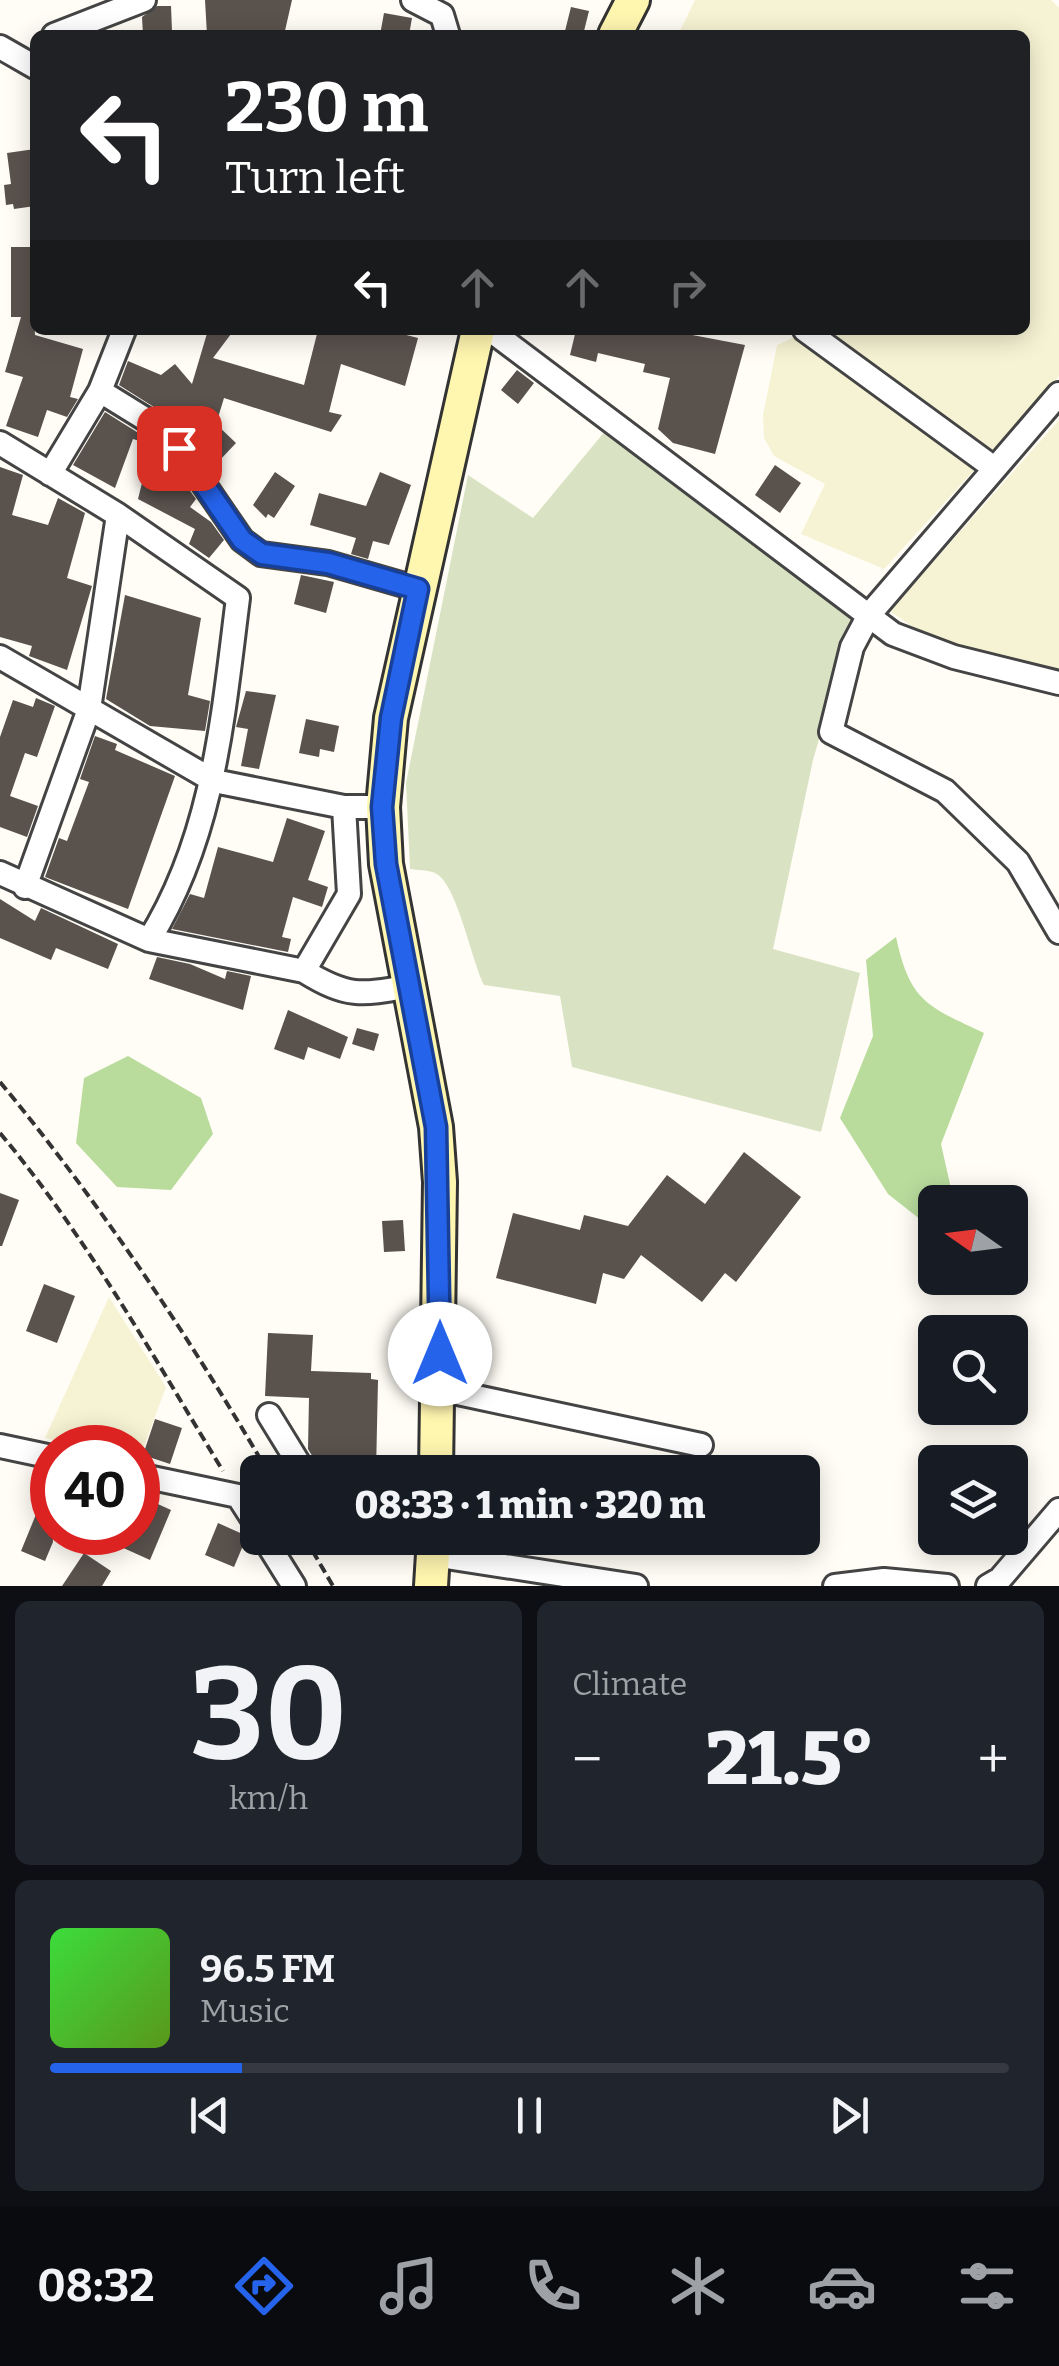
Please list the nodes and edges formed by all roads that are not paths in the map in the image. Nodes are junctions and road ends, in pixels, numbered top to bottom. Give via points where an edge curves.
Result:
1 (144, 0) edge
2 (413, 0) edge
3 (633, 0) edge
4 (67, 30) edge
5 (446, 30) edge
6 (618, 30) edge
7 (30, 43) edge
8 (5, 49) edge
9 (30, 64) edge
10 (122, 335) edge
11 (477, 335) edge
12 (497, 335) edge
13 (812, 335) edge
14 (100, 391) junction
15 (1059, 394) edge
16 (0, 443) edge
17 (994, 468) junction
18 (50, 474) junction
19 (118, 515) junction
20 (418, 589) junction
21 (869, 615) junction
22 (0, 657) edge
23 (1059, 683) edge
24 (89, 709) junction
25 (214, 781) junction
26 (344, 807) junction
27 (382, 807) junction
28 (0, 873) edge
29 (25, 887) junction
30 (1059, 932) edge
31 (149, 940) junction
32 (304, 972) junction
33 (410, 986) junction
34 (439, 1389) junction
35 (269, 1415) dead end
36 (700, 1445) dead end
37 (0, 1446) edge
38 (30, 1452) edge
39 (294, 1455) edge
40 (437, 1455) edge
41 (160, 1480) edge
42 (240, 1499) edge
43 (1059, 1510) edge
44 (275, 1555) edge
45 (454, 1555) edge
46 (294, 1586) edge
47 (636, 1586) edge
48 (835, 1586) edge
49 (947, 1586) edge
50 (988, 1586) edge

1 - 4 street
2 - 5 street via 442,16
3 - 6 street
7 - 8 street
8 - 9 street
10 - 14 street
11 - 20 street
12 - 21 street
13 - 17 street
14 - 18 street
14 - 20 street via 179,448 242,540 262,554 328,563
15 - 17 street
16 - 18 street
17 - 21 street
18 - 19 street
19 - 24 street
19 - 25 street via 238,598
20 - 27 street via 391,718
21 - 23 street via 893,634 943,653
21 - 30 street via 852,647 831,732 945,791 1018,862
22 - 24 street
24 - 25 street
24 - 29 street
25 - 26 street
25 - 31 street via 172,904
26 - 27 street
26 - 32 street via 350,894
27 - 33 street
28 - 29 street
29 - 31 street
31 - 32 street
32 - 33 street via 356,996
33 - 34 street via 440,1182
34 - 36 street
34 - 40 street
35 - 39 street
37 - 38 street
41 - 42 street
43 - 50 street
44 - 46 street
45 - 47 street
48 - 49 street via 884,1580

